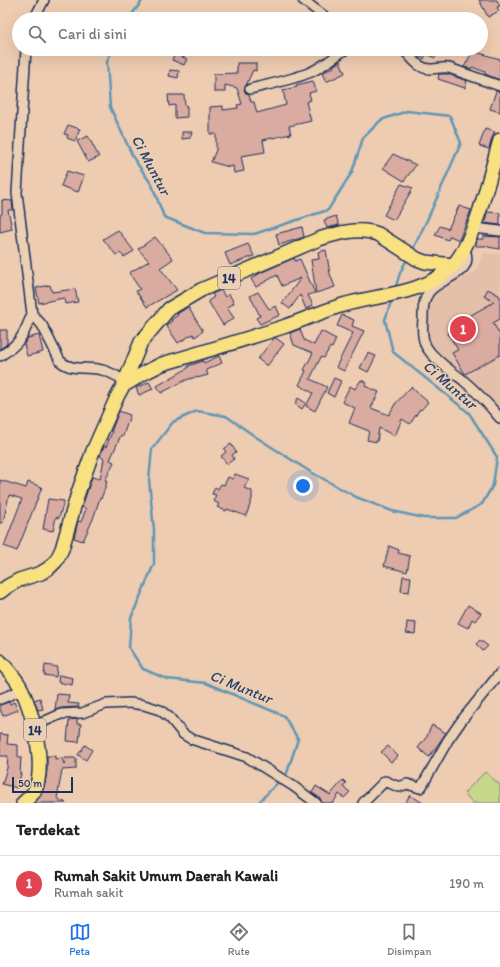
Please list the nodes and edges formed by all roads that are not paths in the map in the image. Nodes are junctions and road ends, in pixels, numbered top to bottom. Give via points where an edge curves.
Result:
1 (44, 0) edge
2 (303, 0) edge
3 (38, 12) edge
4 (319, 12) edge
5 (26, 56) edge
6 (336, 56) edge
7 (409, 56) edge
8 (500, 86) edge
9 (250, 90) dead end
10 (500, 140) edge
11 (473, 228) junction
12 (500, 231) edge
13 (464, 248) junction
14 (453, 265) junction
15 (32, 314) junction
16 (0, 356) edge
17 (124, 384) junction
18 (500, 418) edge
19 (0, 592) edge
20 (0, 661) edge
21 (500, 673) edge
22 (22, 690) junction
23 (0, 699) edge
24 (34, 726) junction
25 (23, 803) edge
26 (316, 803) edge
27 (363, 803) edge

1 - 3 street
2 - 4 street
5 - 15 street via 17,193
6 - 9 street via 310,72
7 - 8 street via 425,68 449,68
10 - 11 highway
11 - 12 street
11 - 13 highway
13 - 14 highway
13 - 18 street via 468,255 467,264 429,293 424,303 423,338 433,356 465,382
14 - 17 highway via 429,283 417,288 343,305 162,364
14 - 17 highway, 14 via 417,259 378,234 366,231 338,233 319,239 201,290 169,309 141,342
15 - 16 street via 19,341
15 - 17 street via 42,325 60,362 76,368 109,372
17 - 19 highway, 14 via 83,479 56,562 41,573 19,580
20 - 22 highway, 14 via 16,678
21 - 27 street via 448,740 420,788 407,784 399,787 385,781
22 - 23 street
22 - 24 highway, 14
24 - 25 highway, 14 via 40,759 39,772 34,792
24 - 26 street via 61,714 82,713 106,704 144,705 165,714 191,739 242,754

